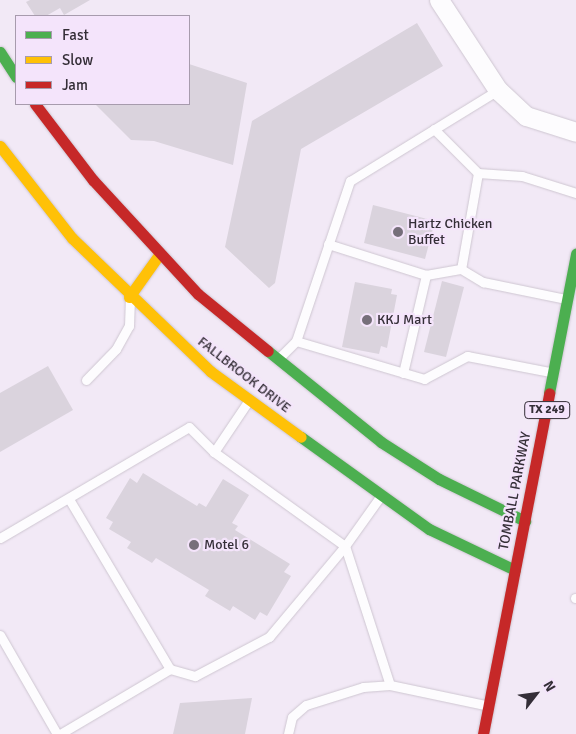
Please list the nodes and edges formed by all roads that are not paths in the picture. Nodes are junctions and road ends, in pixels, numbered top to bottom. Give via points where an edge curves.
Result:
1 (438, 0) edge
2 (0, 52) edge
3 (15, 75) edge
4 (498, 90) junction
5 (36, 105) edge
6 (434, 129) junction
7 (576, 132) edge
8 (0, 146) edge
9 (478, 173) junction
10 (576, 193) edge
11 (328, 244) junction
12 (576, 254) edge
13 (159, 255) junction
14 (461, 269) junction
15 (426, 275) junction
16 (129, 297) junction
17 (569, 300) junction
18 (296, 341) junction
19 (278, 360) junction
20 (554, 372) junction
21 (403, 373) junction
22 (86, 380) dead end
23 (249, 400) junction
24 (214, 452) junction
25 (381, 496) junction
26 (69, 499) junction
27 (525, 521) junction
28 (0, 538) edge
29 (345, 546) junction
30 (515, 570) junction
31 (0, 635) edge
32 (170, 669) junction
33 (390, 685) junction
34 (488, 706) junction
35 (59, 734) edge
36 (288, 734) edge
37 (482, 734) edge

1 - 4 street
2 - 3 main road
4 - 6 lane
4 - 7 street via 526,116
5 - 13 main road via 93,180
6 - 9 lane
6 - 11 lane via 350,181
8 - 16 main road, FALLBROOK DRIVE via 72,238
9 - 10 lane via 522,176
9 - 14 lane
11 - 15 lane
11 - 18 lane
12 - 17 main road, TOMBALL PARKWAY / TX 249
13 - 16 main road
13 - 19 main road via 198,294
14 - 15 lane
14 - 17 lane via 483,282
15 - 21 lane
16 - 22 lane via 129,326 116,349
16 - 23 main road, FALLBROOK DRIVE
17 - 20 main road, TOMBALL PARKWAY / TX 249
18 - 19 lane
18 - 21 lane
19 - 27 main road via 381,442 439,479
20 - 21 lane via 468,356 424,379
20 - 27 main road, TOMBALL PARKWAY / TX 249
23 - 24 lane
23 - 25 main road, FALLBROOK DRIVE
24 - 26 lane via 190,427
24 - 29 lane
25 - 29 lane
25 - 30 main road, FALLBROOK DRIVE via 429,529
26 - 28 lane
26 - 32 lane
27 - 30 main road, TOMBALL PARKWAY / TX 249
29 - 32 lane via 269,637 195,676
29 - 33 lane
30 - 34 main road, TOMBALL PARKWAY / TX 249
31 - 35 lane
32 - 35 lane
33 - 34 lane
33 - 36 lane via 363,687 306,705 292,717
34 - 37 main road, TOMBALL PARKWAY / TX 249

